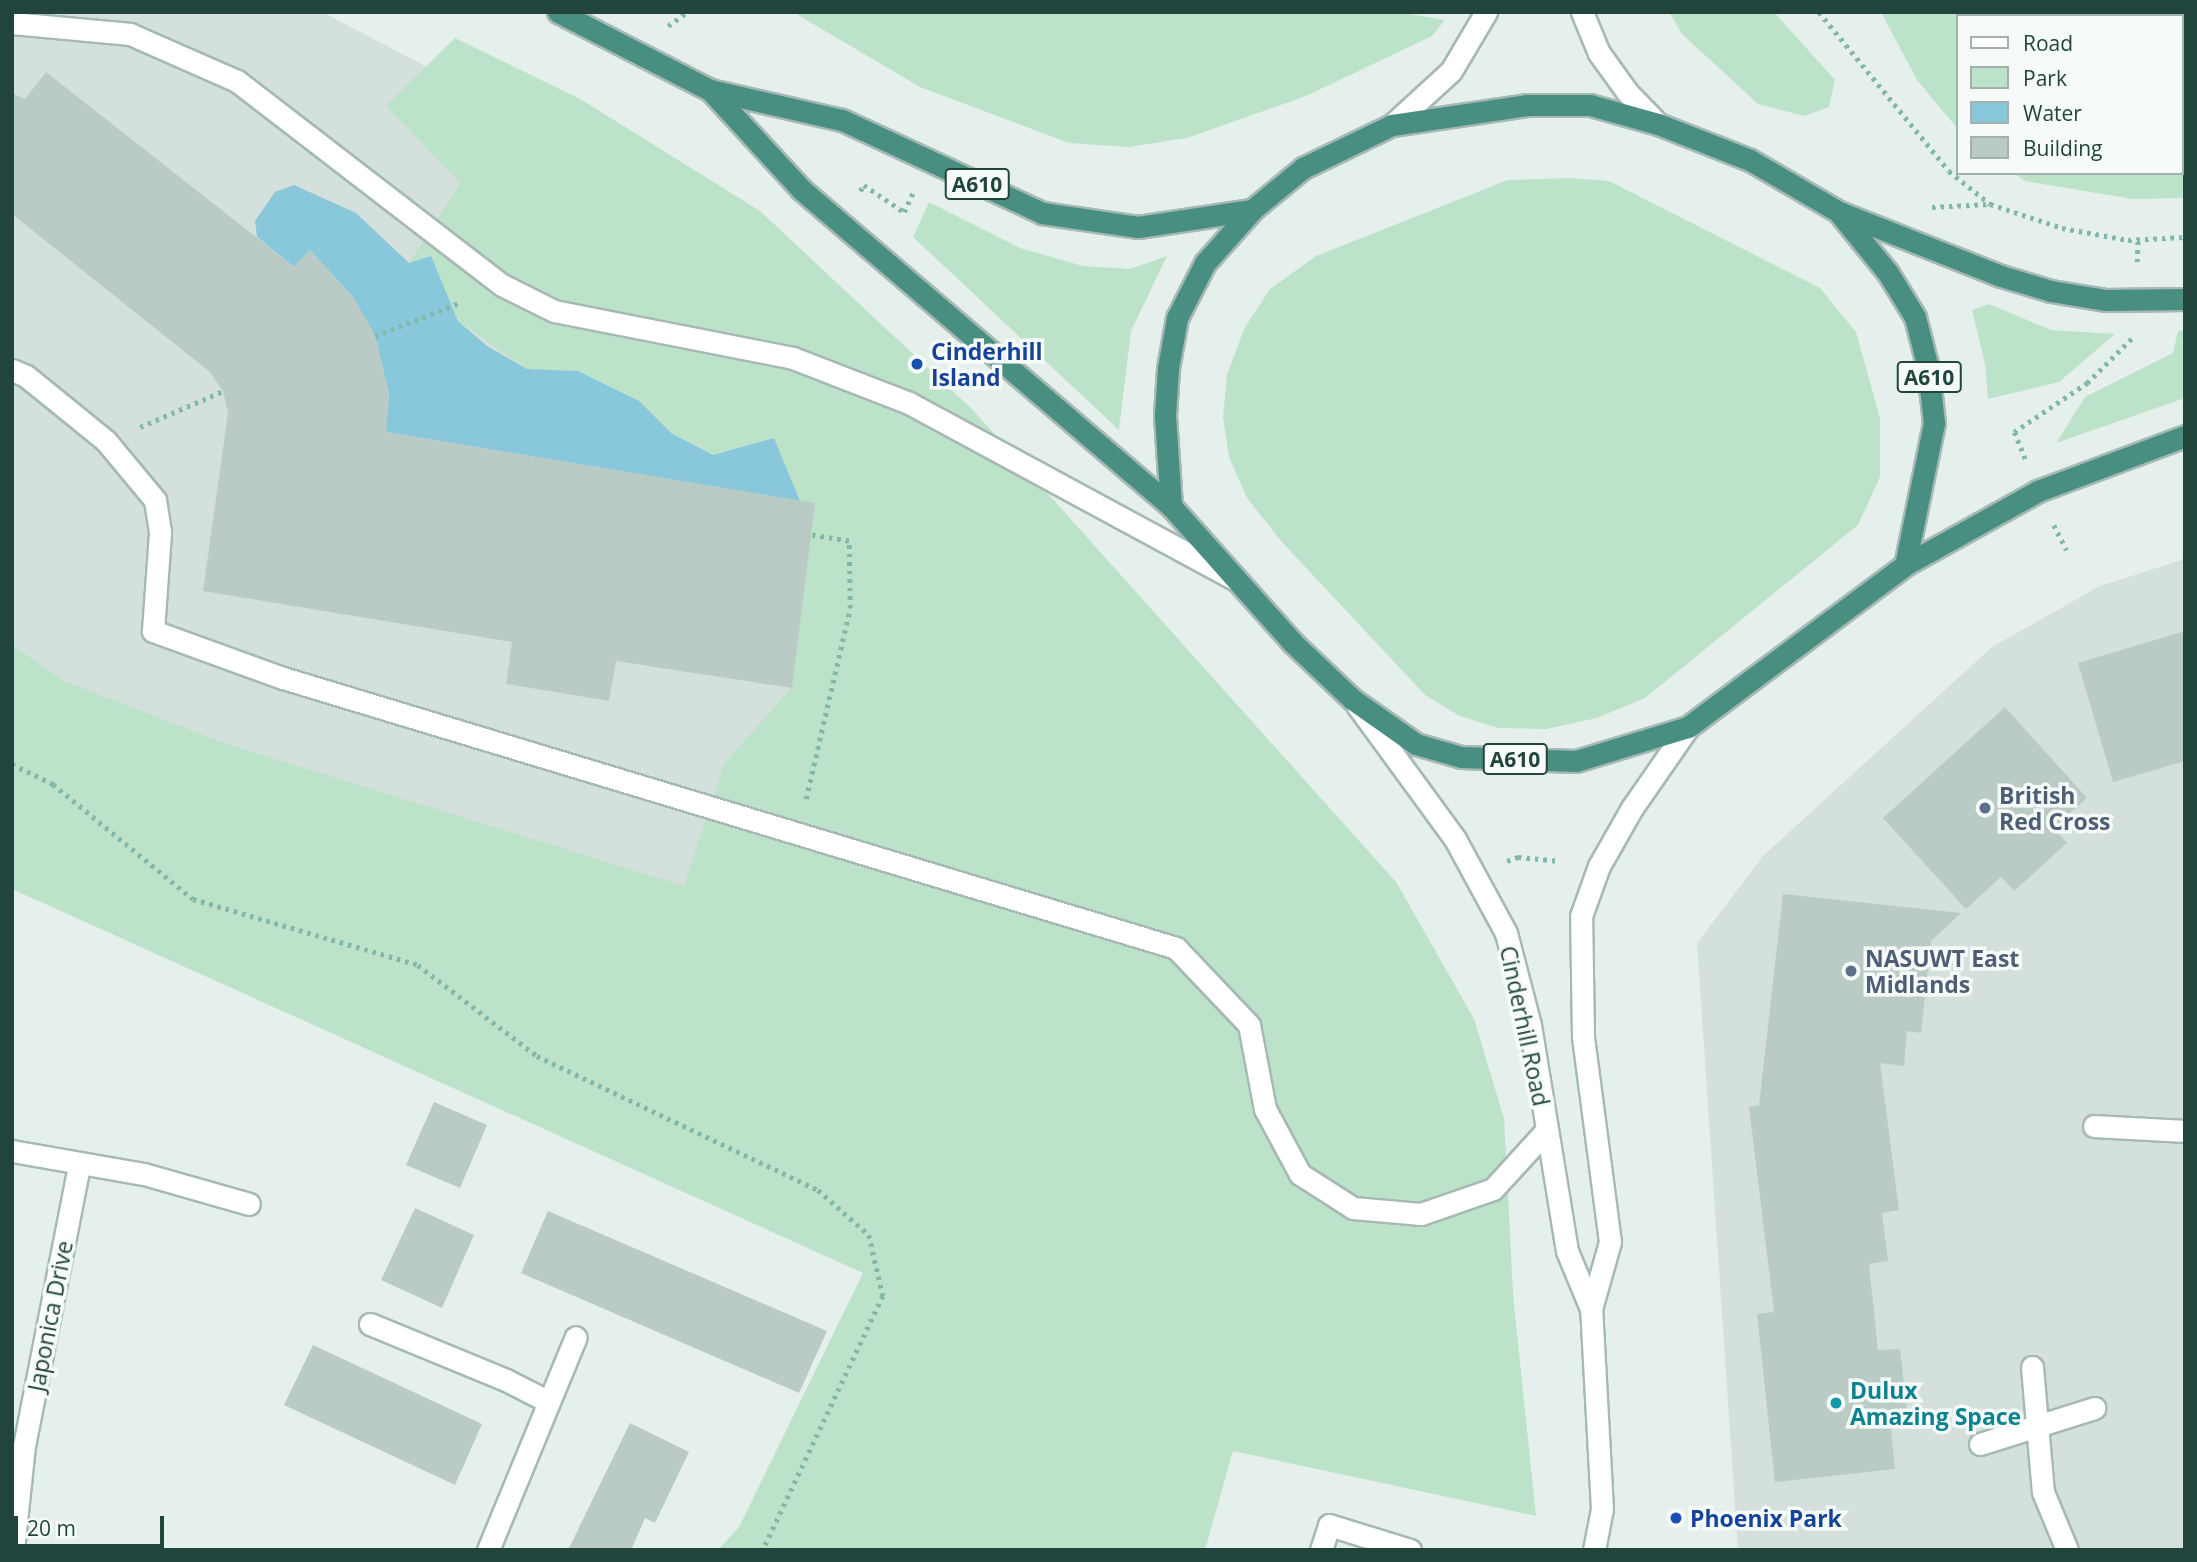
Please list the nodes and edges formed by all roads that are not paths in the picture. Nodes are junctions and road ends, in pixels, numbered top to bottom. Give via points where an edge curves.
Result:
1 (558, 12) edge
2 (1486, 12) edge
3 (1582, 12) edge
4 (12, 23) edge
5 (710, 90) junction
6 (1658, 124) junction
7 (1392, 125) junction
8 (1252, 210) junction
9 (1839, 212) junction
10 (2185, 299) edge
11 (12, 370) edge
12 (2185, 436) edge
13 (1171, 506) junction
14 (1905, 565) junction
15 (1239, 582) junction
16 (1353, 699) junction
17 (1688, 727) junction
18 (2094, 1126) dead end
19 (1546, 1131) junction
20 (2185, 1131) edge
21 (12, 1151) edge
22 (79, 1166) junction
23 (249, 1204) dead end
24 (1591, 1308) junction
25 (370, 1324) dead end
26 (576, 1337) dead end
27 (2032, 1367) dead end
28 (549, 1402) junction
29 (2094, 1408) dead end
30 (2039, 1425) junction
31 (1980, 1444) dead end
32 (13, 1550) edge
33 (488, 1550) edge
34 (1321, 1550) edge
35 (1410, 1550) edge
36 (1594, 1550) edge
37 (2067, 1550) edge

1 - 5 highway, A610
2 - 7 street via 1451,71
3 - 6 street via 1599,53
4 - 15 street via 130,34 237,81 502,285 554,311 793,358 909,403
5 - 8 highway, A610 via 842,120 1042,213 1138,227
5 - 13 highway, A610 via 802,190
6 - 7 highway, A610 via 1590,105 1527,105
6 - 9 highway, A610 via 1750,160
7 - 8 highway, A610 via 1303,168
8 - 13 highway, A610 via 1205,264 1177,318 1165,415
9 - 10 highway, A610 via 2051,291 2135,302
9 - 14 highway, A610 via 1888,272 1915,317 1928,368 1934,423
11 - 19 street via 26,376 106,441 155,500 160,533 153,631 283,678 1176,948 1248,1026 1265,1109 1300,1174 1353,1208 1422,1214 1493,1189
12 - 14 highway, A610 via 2038,491
13 - 15 highway, A610
14 - 17 highway, A610
15 - 16 highway, A610 via 1292,642
16 - 17 highway, A610 via 1416,744 1461,757 1576,761
16 - 19 street, Cinderhill Road via 1440,816 1506,933 1523,990
17 - 24 street, Cinderhill Road via 1597,869 1581,916 1583,1037 1610,1242
18 - 20 street
19 - 24 street, Cinderhill Road via 1567,1251
21 - 22 street
22 - 23 street via 144,1174
22 - 32 street, Japonica Drive via 24,1446
24 - 36 street, Cinderhill Road via 1602,1509
25 - 28 street
26 - 28 street
27 - 30 street
28 - 33 street
29 - 30 street
30 - 31 street
30 - 37 street via 2043,1492
34 - 35 street via 1329,1525

